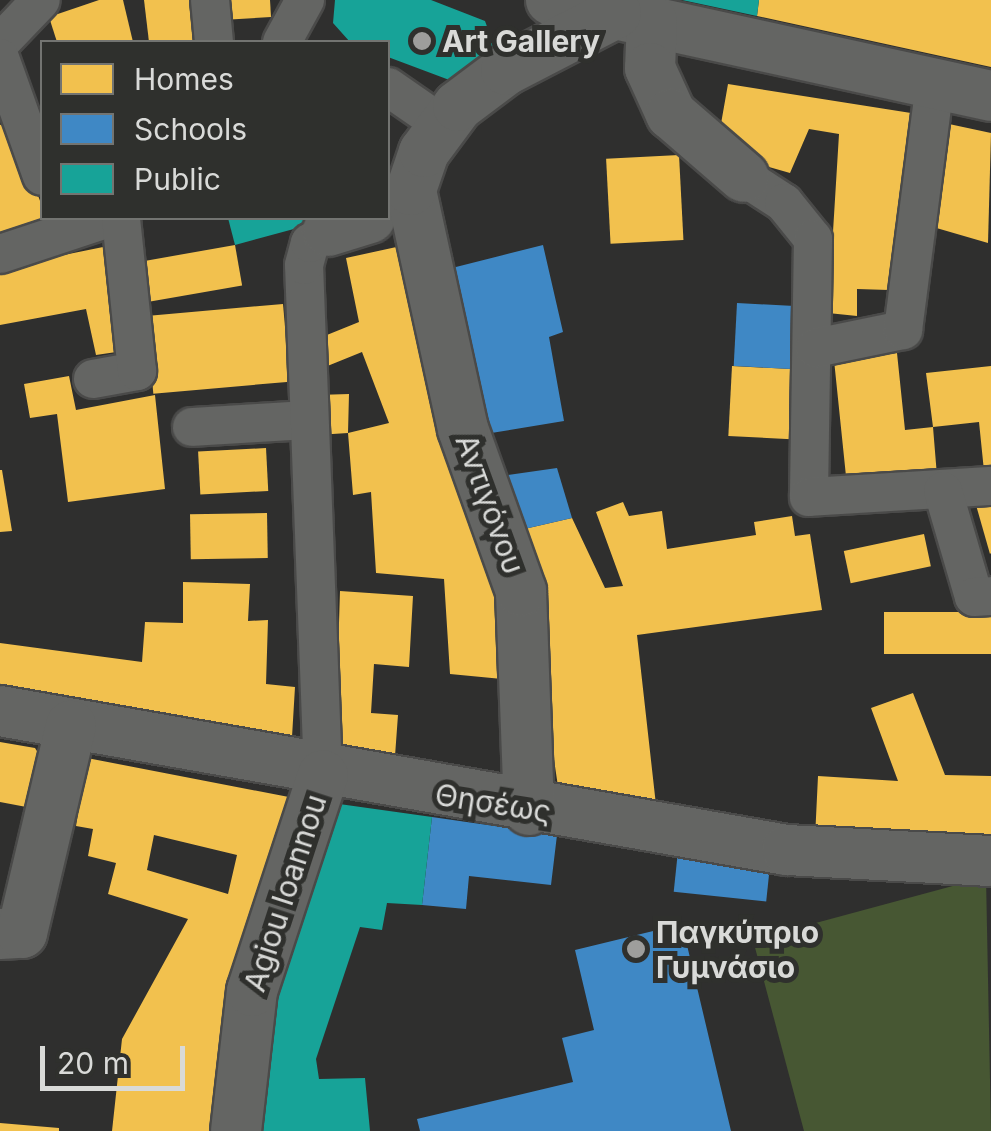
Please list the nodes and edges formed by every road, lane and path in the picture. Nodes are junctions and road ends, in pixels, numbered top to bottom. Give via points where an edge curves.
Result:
1 (41, 0) edge
2 (210, 0) edge
3 (305, 0) edge
4 (526, 0) edge
5 (552, 0) edge
6 (634, 17) junction
7 (214, 40) edge
8 (283, 40) edge
9 (0, 43) edge
10 (0, 58) edge
11 (506, 70) junction
12 (935, 84) junction
13 (390, 88) edge
14 (6, 95) edge
15 (991, 96) edge
16 (440, 123) junction
17 (40, 172) edge
18 (744, 177) joint
19 (390, 193) edge
20 (99, 220) edge
21 (121, 220) edge
22 (365, 220) edge
23 (376, 220) edge
24 (61, 228) edge
25 (0, 254) edge
26 (815, 348) junction
27 (93, 379) dead end
28 (306, 420) junction
29 (192, 427) dead end
30 (991, 486) edge
31 (944, 490) junction
32 (991, 596) edge
33 (0, 712) edge
34 (72, 726) junction
35 (323, 775) junction
36 (530, 810) junction
37 (991, 862) edge
38 (0, 934) edge
39 (236, 1131) edge

1 - 9 street
2 - 7 street
3 - 8 street
4 - 11 street via 527,34
5 - 6 street
6 - 11 street
6 - 12 street
6 - 18 street via 671,114
10 - 14 street
11 - 16 street
12 - 15 street
12 - 26 street via 903,330
13 - 16 street
14 - 17 street
16 - 19 street
18 - 26 street via 784,203 813,239
20 - 24 street
21 - 27 street via 137,372
22 - 28 street via 310,243 304,264
23 - 36 street, Αντιγόνου via 521,590
24 - 25 street
26 - 31 street via 808,497
28 - 29 street
28 - 35 street
30 - 31 street
31 - 32 street via 974,597
33 - 34 street, Θησέως
34 - 35 street, Θησέως
34 - 38 street via 22,934
35 - 36 street, Θησέως
35 - 39 street, Agiou Ioannou via 252,990
36 - 37 street, Θησέως via 786,850

